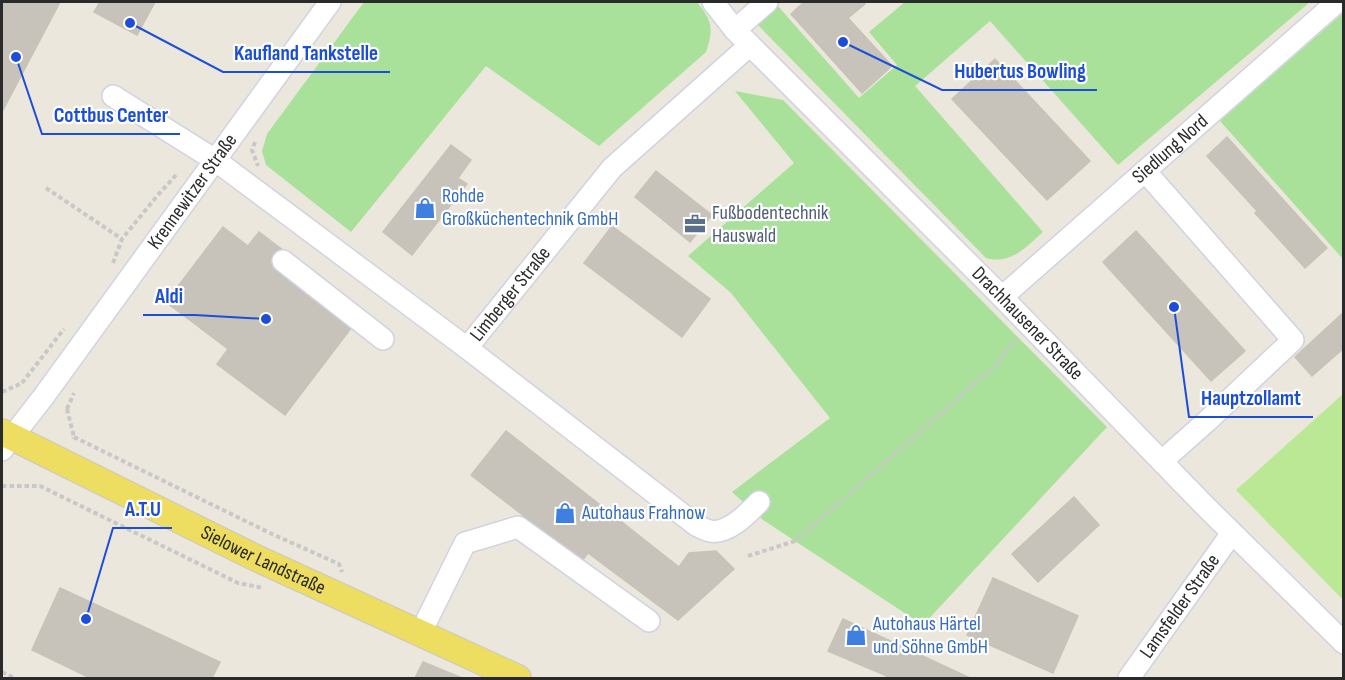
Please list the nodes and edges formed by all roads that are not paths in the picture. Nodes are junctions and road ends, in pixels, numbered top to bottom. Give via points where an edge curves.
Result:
1 (330, 2) edge
2 (713, 2) edge
3 (767, 2) edge
4 (1337, 2) edge
5 (742, 37) junction
6 (113, 96) dead end
7 (215, 160) junction
8 (1145, 171) junction
9 (283, 261) dead end
10 (1002, 297) junction
11 (383, 339) dead end
12 (467, 348) junction
13 (5, 440) edge
14 (1162, 461) junction
15 (759, 502) dead end
16 (1232, 533) junction
17 (649, 621) dead end
18 (420, 634) junction
19 (1344, 643) edge
20 (518, 678) edge
21 (1130, 678) edge

1 - 7 street, Krennewitzer Straße
2 - 5 street, Drachhausener Straße
3 - 5 street, Limberger Straße
4 - 8 street, Siedlung Nord
5 - 10 street, Drachhausener Straße
5 - 12 street, Limberger Straße via 612,168
6 - 7 street, Limberger Straße
7 - 12 street, Limberger Straße
7 - 13 street, Krennewitzer Straße via 58,376
8 - 10 street, Siedlung Nord
8 - 14 street via 1293,340
9 - 11 street
10 - 14 street, Drachhausener Straße
12 - 15 street via 696,525 721,530 739,521
13 - 18 main road, Sielower Landstraße
14 - 16 street, Drachhausener Straße
16 - 19 street, Drachhausener Straße
16 - 21 street, Lamsfelder Straße
17 - 18 street via 518,527 465,543
18 - 20 main road, Sielower Landstraße

